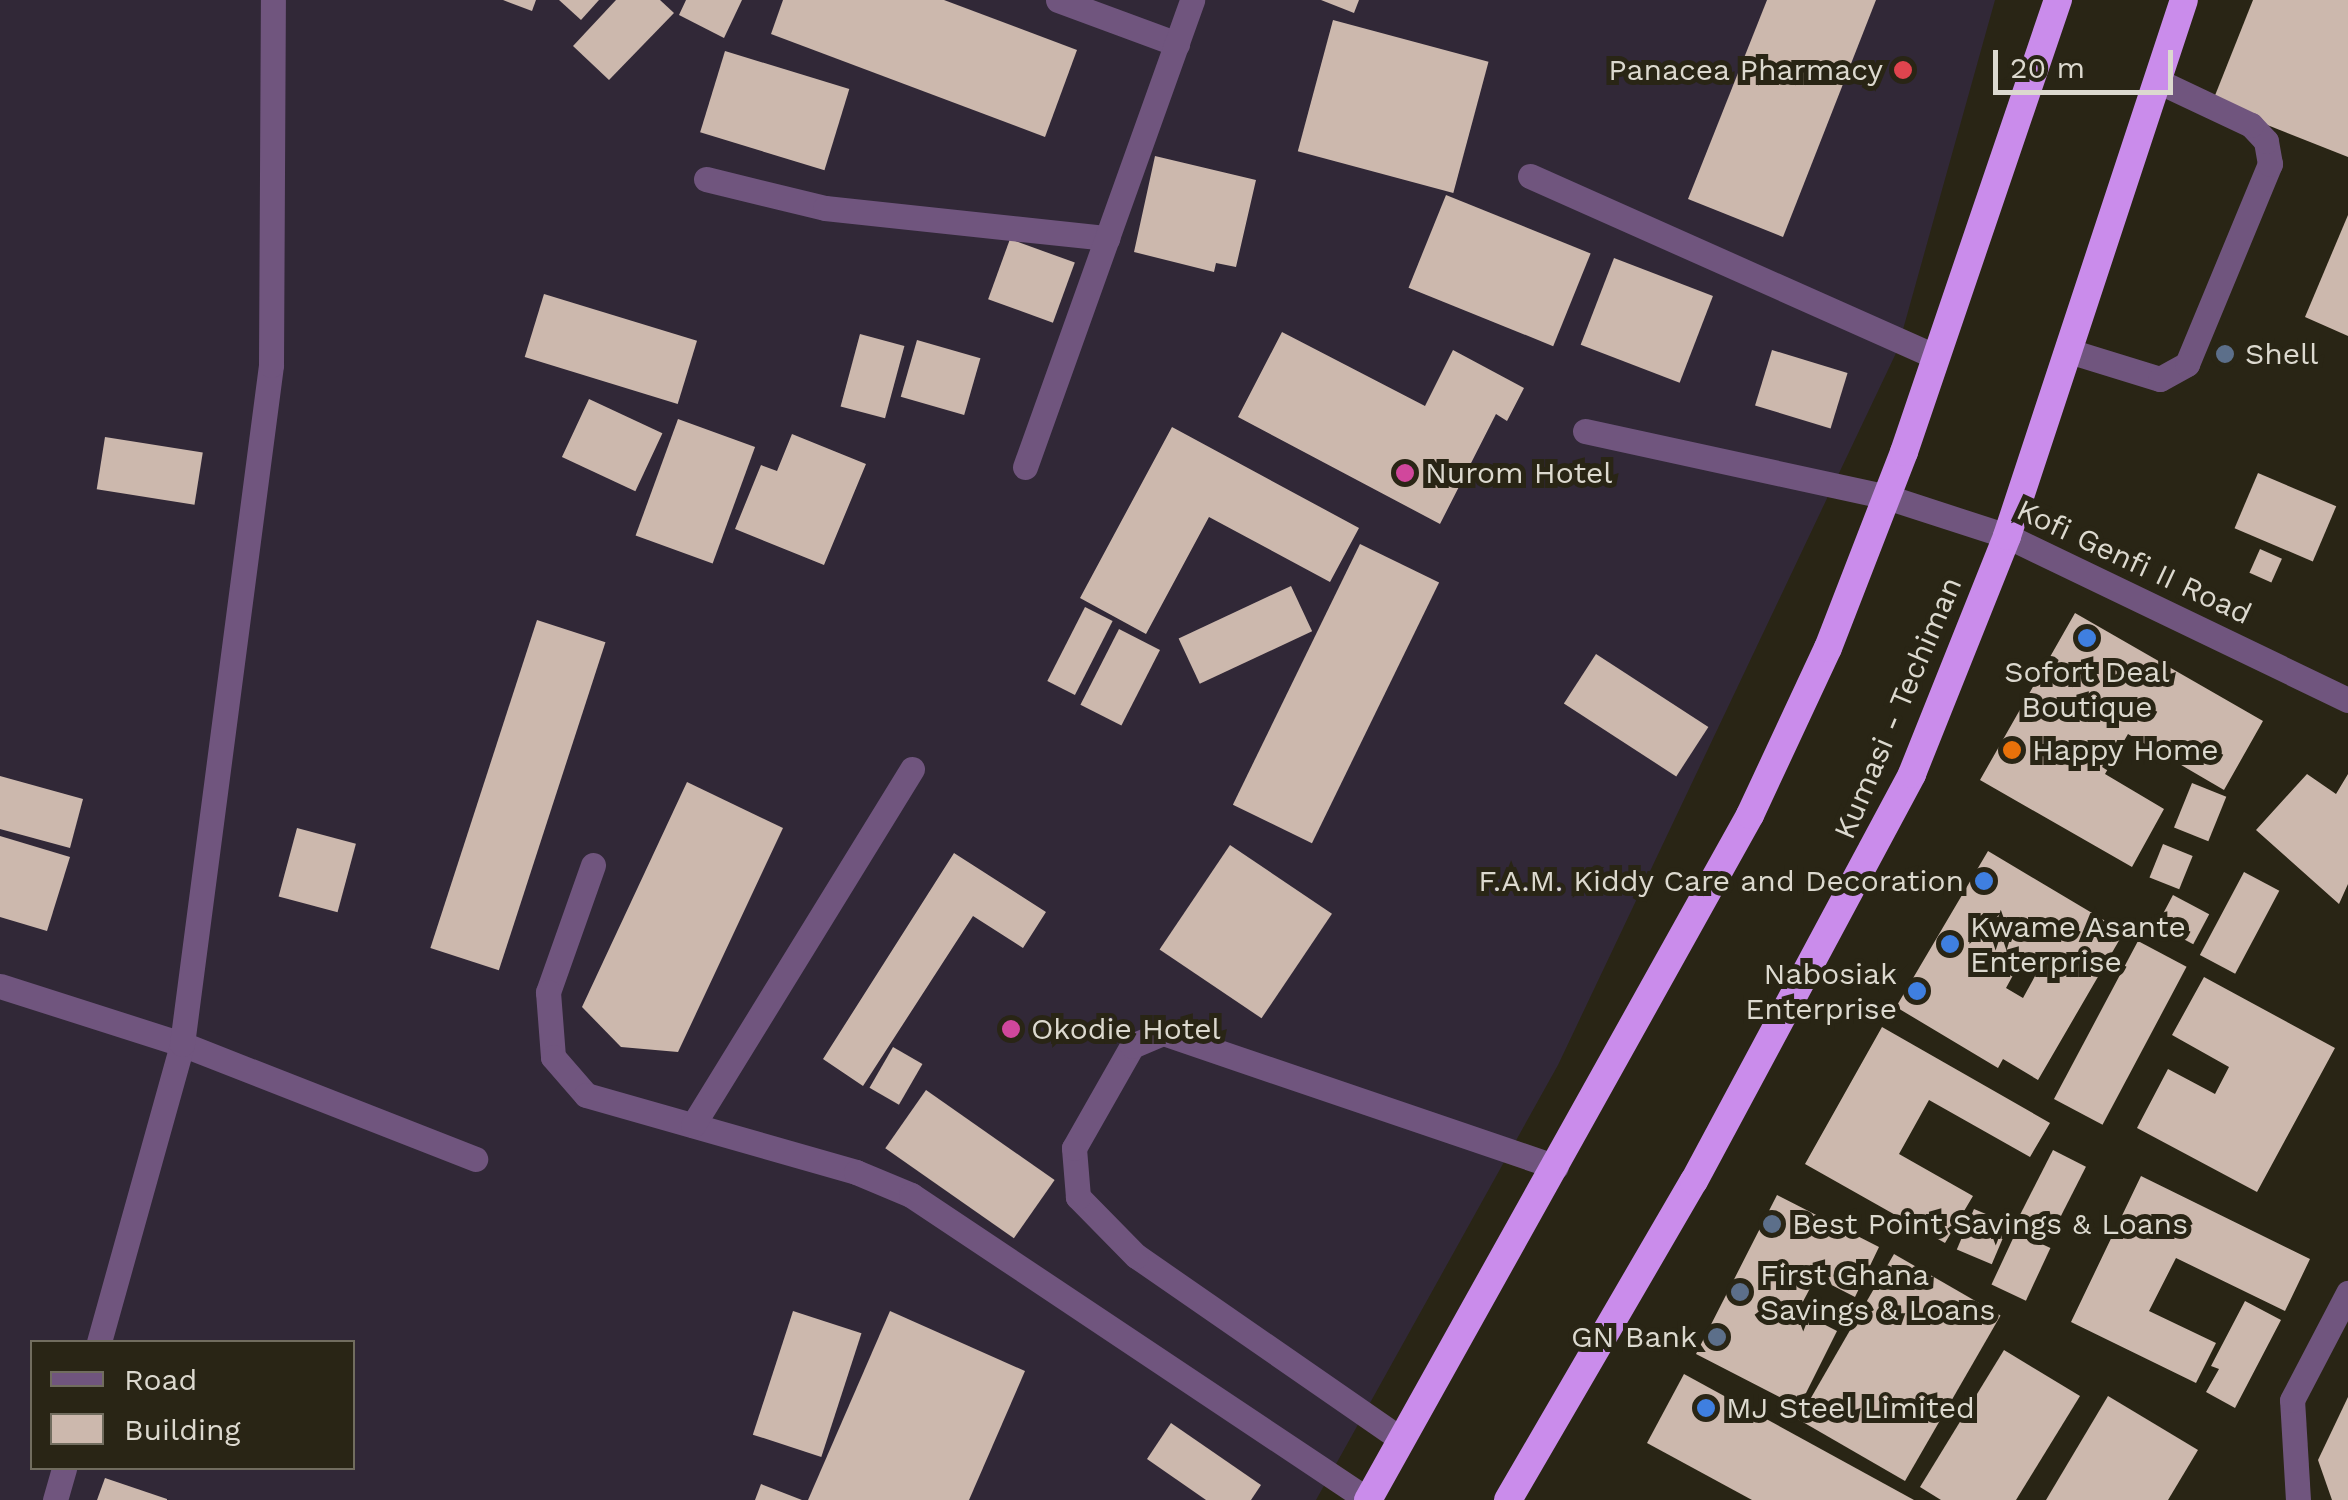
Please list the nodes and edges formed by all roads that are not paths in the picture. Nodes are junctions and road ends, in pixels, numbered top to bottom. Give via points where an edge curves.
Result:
1 (273, 0) edge
2 (1058, 0) edge
3 (1192, 0) edge
4 (2058, 0) edge
5 (2184, 0) edge
6 (1177, 44) junction
7 (2160, 82) junction
8 (1530, 176) dead end
9 (706, 179) dead end
10 (1107, 238) junction
11 (2069, 351) junction
12 (1936, 358) junction
13 (1585, 431) dead end
14 (1024, 467) dead end
15 (1887, 497) junction
16 (2007, 536) junction
17 (2348, 700) edge
18 (912, 769) dead end
19 (592, 865) dead end
20 (0, 986) edge
21 (182, 1044) junction
22 (693, 1125) junction
23 (475, 1158) dead end
24 (1556, 1167) junction
25 (2348, 1293) edge
26 (99, 1340) edge
27 (1402, 1440) junction
28 (63, 1470) edge
29 (55, 1500) edge
30 (1368, 1500) edge
31 (1508, 1500) edge
32 (2298, 1500) edge

1 - 21 street via 271,365
2 - 6 street
3 - 6 street
4 - 12 highway
5 - 7 highway, Kumasi - Techiman
6 - 10 street
7 - 11 highway, Kumasi - Techiman
7 - 11 street via 2250,126 2266,142 2270,164 2187,364 2160,379
8 - 12 street
9 - 10 street via 825,208
10 - 14 street
11 - 16 highway, Kumasi - Techiman
12 - 15 highway
13 - 15 street, Kofi Genfi II Road
15 - 16 street, Kofi Genfi II Road
15 - 24 highway via 1828,648 1750,815
16 - 17 street, Kofi Genfi II Road
16 - 31 highway, Kumasi - Techiman via 1912,774 1835,925
18 - 22 street
19 - 22 street via 548,992 553,1056 586,1095
20 - 21 street
21 - 23 street
21 - 26 street
22 - 30 street via 856,1172 910,1195
24 - 27 highway
24 - 27 street via 1163,1033 1132,1046 1074,1148 1078,1197 1136,1256
25 - 32 street via 2292,1400
27 - 30 highway
28 - 29 street

